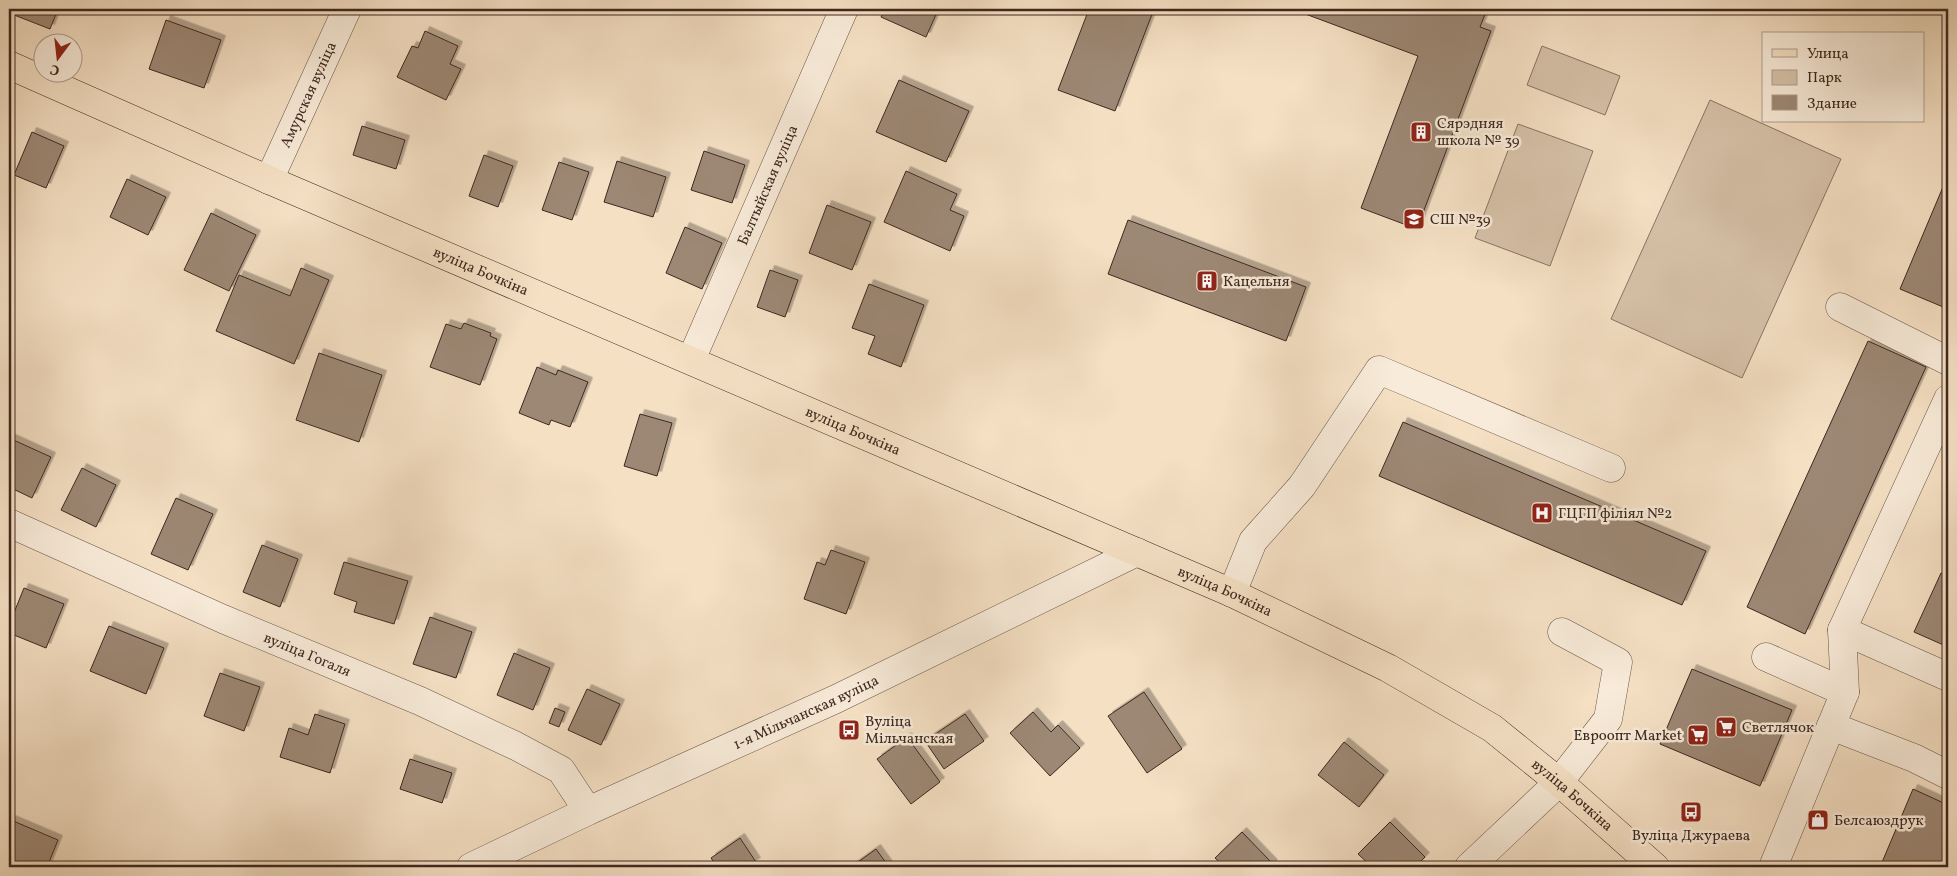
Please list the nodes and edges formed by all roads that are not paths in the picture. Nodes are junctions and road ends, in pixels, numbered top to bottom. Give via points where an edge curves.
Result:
1 (347, 9) edge
2 (844, 9) edge
3 (9, 65) edge
4 (269, 180) junction
5 (1840, 308) dead end
6 (691, 360) junction
7 (1948, 361) edge
8 (1948, 399) edge
9 (1611, 468) dead end
10 (9, 523) edge
11 (1137, 552) junction
12 (1232, 593) junction
13 (1842, 630) junction
14 (1562, 632) dead end
15 (1766, 657) dead end
16 (1948, 676) edge
17 (1845, 692) junction
18 (1831, 726) junction
19 (1948, 775) edge
20 (1559, 782) junction
21 (588, 811) junction
22 (471, 867) edge
23 (1469, 867) edge
24 (1655, 867) edge
25 (1773, 867) edge

1 - 4 street, Амурская вуліца
2 - 6 street, Балтыйская вуліца
3 - 4 main road, вуліца Бочкіна
4 - 6 main road, вуліца Бочкіна
5 - 7 street
6 - 11 main road, вуліца Бочкіна
8 - 13 street
9 - 12 street via 1379,370 1302,486 1253,542
10 - 21 street, вуліца Гогаля via 223,619 420,701 516,746 561,770
11 - 12 main road, вуліца Бочкіна
11 - 21 street, 1-я Мільчанская вуліца via 836,699
12 - 20 main road, вуліца Бочкіна via 1388,668 1492,728
13 - 16 street
13 - 17 street
14 - 20 street via 1618,662 1608,719
15 - 17 street
17 - 18 street
18 - 19 street via 1914,758
18 - 25 street
20 - 23 street
20 - 24 main road, вуліца Бочкіна
21 - 22 street, 1-я Мільчанская вуліца

